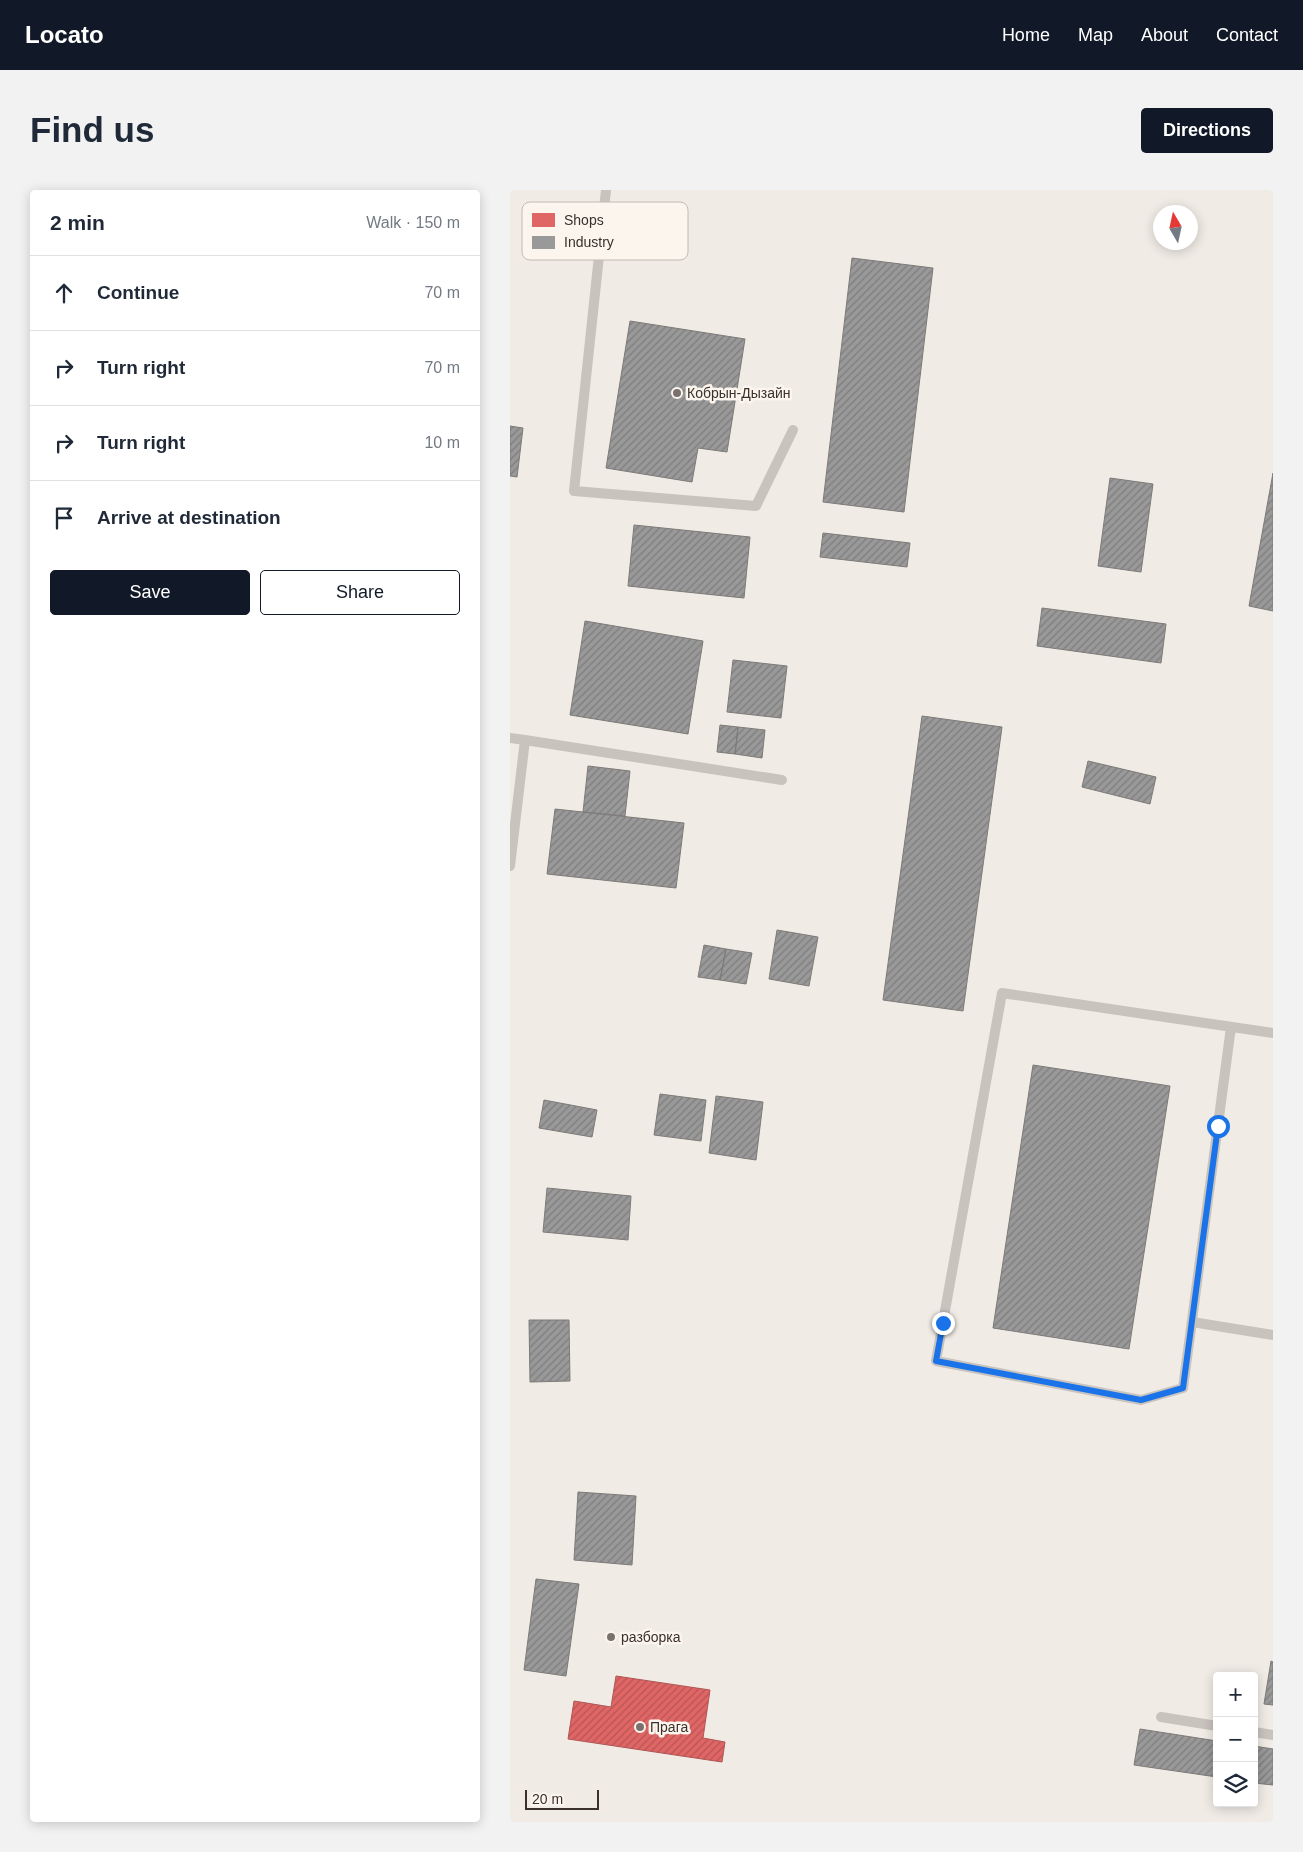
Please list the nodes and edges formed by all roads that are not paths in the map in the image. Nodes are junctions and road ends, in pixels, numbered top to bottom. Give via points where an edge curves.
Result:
1 (599, 260) edge
2 (794, 430) dead end
3 (510, 738) edge
4 (525, 740) junction
5 (782, 780) dead end
6 (510, 866) edge
7 (1231, 1027) junction
8 (1273, 1033) edge
9 (1192, 1322) junction
10 (1273, 1335) edge
11 (1161, 1717) dead end
12 (1213, 1725) edge
13 (1258, 1733) edge
14 (1273, 1735) edge

1 - 2 lane via 574,490 756,506
3 - 4 lane
4 - 5 lane
4 - 6 lane
7 - 8 lane
7 - 9 lane
7 - 9 lane via 1002,993 936,1361 1141,1400 1183,1388
9 - 10 lane
11 - 12 lane
13 - 14 lane

